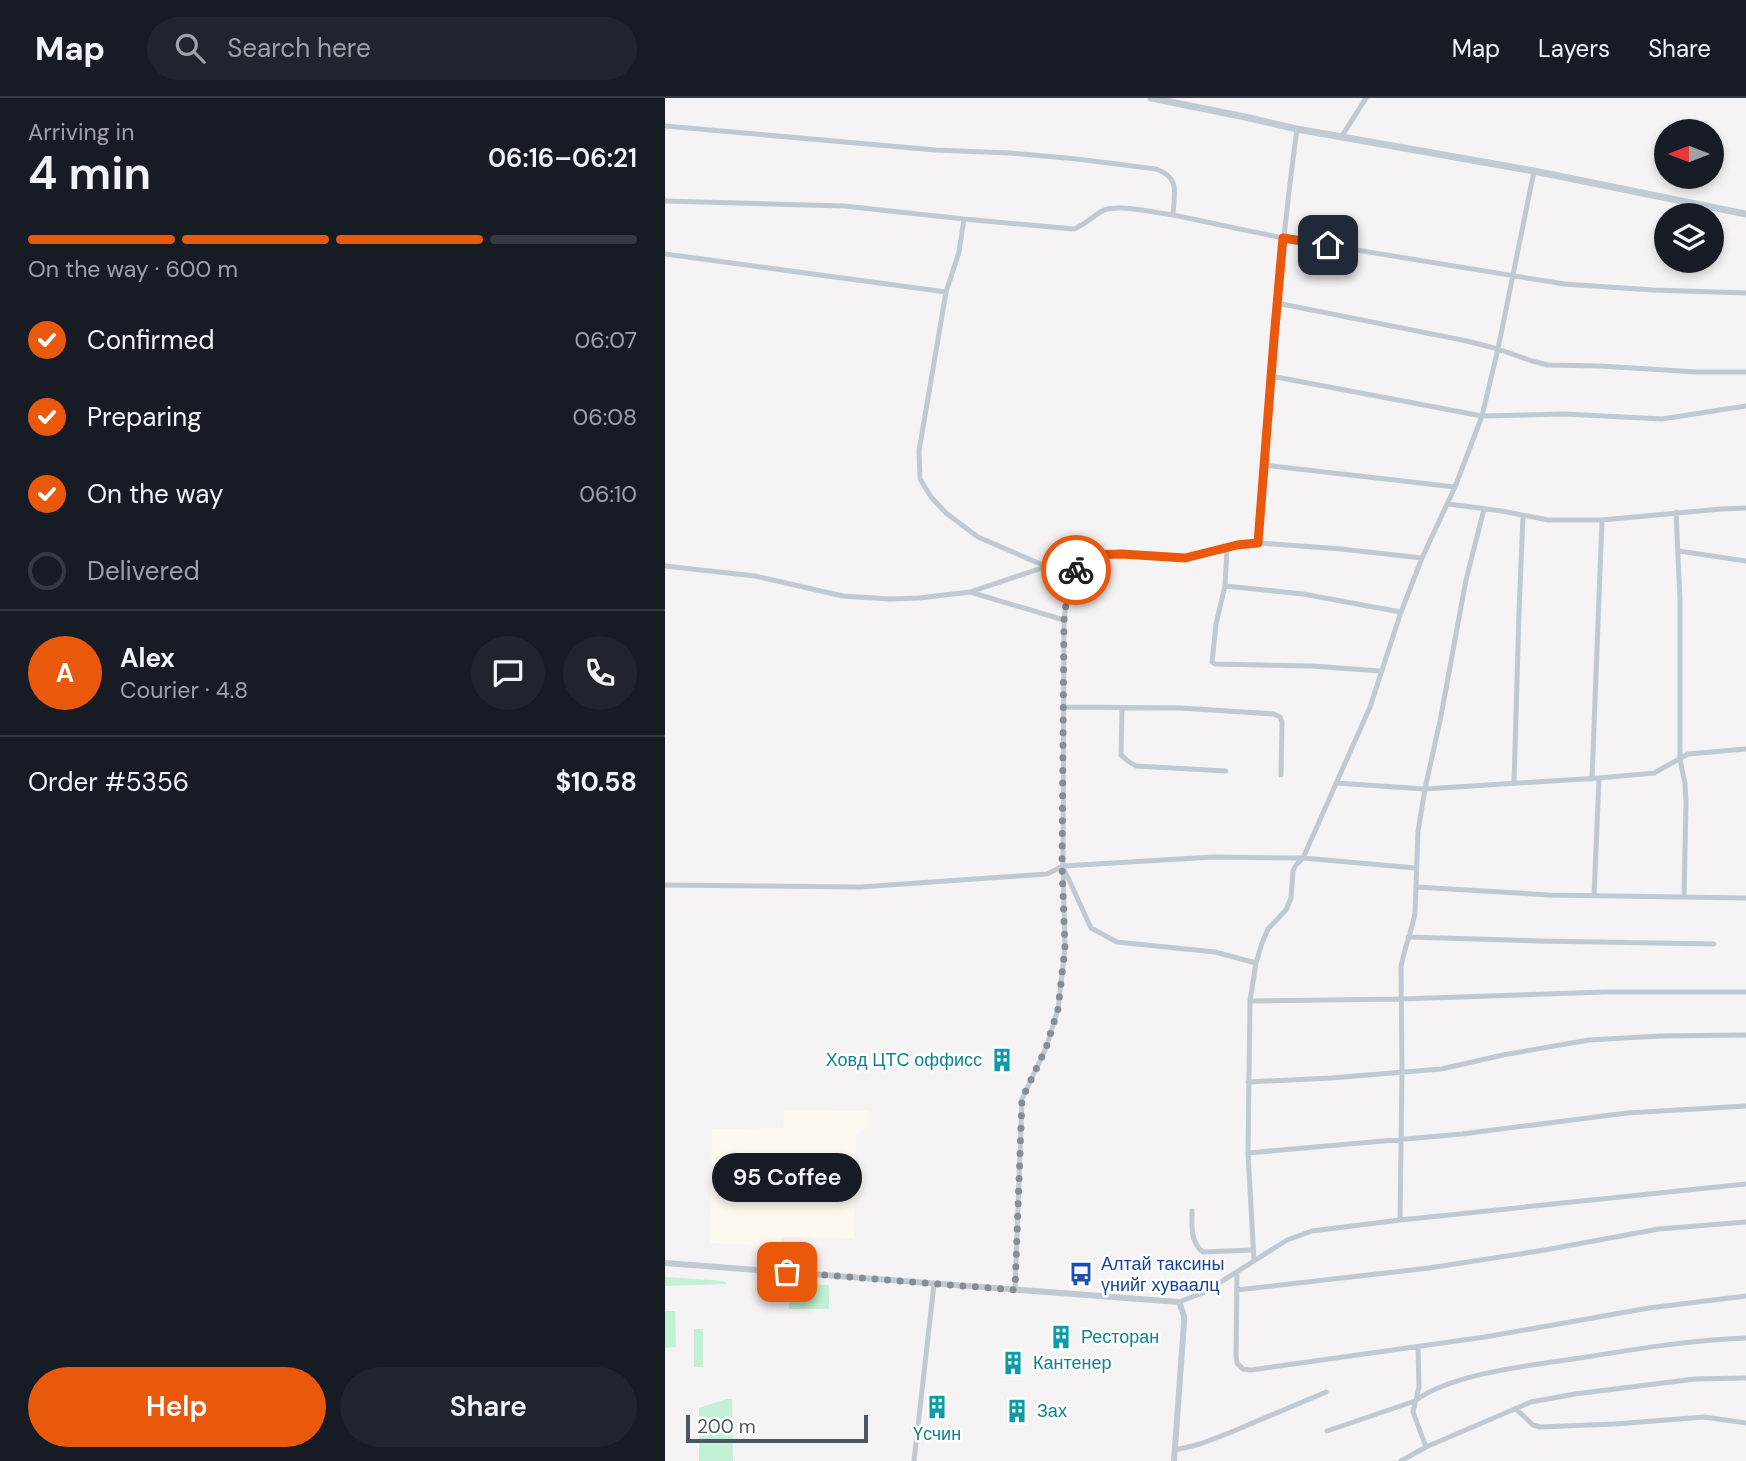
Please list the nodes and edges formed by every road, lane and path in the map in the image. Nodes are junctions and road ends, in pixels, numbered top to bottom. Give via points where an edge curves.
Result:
1 (1151, 98) edge
2 (1366, 98) edge
3 (665, 127) edge
4 (1297, 129) junction
5 (1342, 136) junction
6 (1534, 171) junction
7 (665, 201) edge
8 (1746, 214) edge
9 (1173, 215) junction
10 (964, 219) junction
11 (1283, 238) junction
12 (665, 254) edge
13 (1513, 275) junction
14 (946, 292) junction
15 (1746, 293) edge
16 (1277, 303) junction
17 (1497, 349) junction
18 (1746, 372) edge
19 (1271, 376) junction
20 (1746, 406) edge
21 (1482, 416) junction
22 (1264, 466) junction
23 (1455, 487) junction
24 (1448, 504) junction
25 (1484, 509) junction
26 (1746, 509) edge
27 (1677, 512) junction
28 (1523, 516) junction
29 (1602, 520) junction
30 (1258, 543) junction
31 (1227, 548) junction
32 (1679, 551) junction
33 (1081, 555) junction
34 (1422, 558) junction
35 (1746, 561) edge
36 (665, 566) edge
37 (1045, 566) junction
38 (1225, 586) junction
39 (969, 592) junction
40 (1401, 612) junction
41 (1064, 620) junction
42 (1380, 671) junction
43 (1064, 706) junction
44 (1122, 708) junction
45 (1746, 749) edge
46 (1680, 759) junction
47 (1226, 771) dead end
48 (1281, 775) dead end
49 (1599, 778) junction
50 (1592, 779) junction
51 (1336, 783) junction
52 (1514, 783) junction
53 (1425, 789) junction
54 (1303, 858) junction
55 (1062, 866) junction
56 (1416, 868) junction
57 (665, 885) edge
58 (1416, 887) junction
59 (1594, 896) junction
60 (1684, 897) junction
61 (1746, 898) edge
62 (1408, 937) junction
63 (1714, 944) dead end
64 (1256, 963) junction
65 (1746, 992) edge
66 (1401, 999) junction
67 (1250, 1000) junction
68 (1746, 1035) edge
69 (1402, 1071) junction
70 (1248, 1082) junction
71 (1746, 1106) edge
72 (1401, 1140) junction
73 (1248, 1153) junction
74 (1746, 1184) edge
75 (1192, 1211) dead end
76 (1400, 1220) junction
77 (1746, 1222) edge
78 (1253, 1250) junction
79 (1254, 1261) junction
80 (665, 1262) edge
81 (1237, 1272) junction
82 (934, 1284) junction
83 (1015, 1290) junction
84 (1237, 1290) junction
85 (1746, 1296) edge
86 (1179, 1303) junction
87 (1746, 1338) edge
88 (1418, 1347) junction
89 (1746, 1378) edge
90 (1326, 1392) dead end
91 (1415, 1401) junction
92 (1516, 1409) junction
93 (1746, 1423) edge
94 (1327, 1432) dead end
95 (1426, 1447) junction
96 (1175, 1450) junction
97 (914, 1461) edge
98 (1174, 1461) edge
99 (1401, 1461) edge

1 - 4 main road
2 - 5 street
3 - 9 street via 1024,154 1156,169 1173,181
4 - 5 main road
4 - 11 street
5 - 6 main road
6 - 8 main road
6 - 13 street
7 - 10 street via 844,206
9 - 10 street via 1114,208 1074,229
9 - 11 street
10 - 14 street
11 - 13 street
11 - 16 street
12 - 14 street
13 - 15 street via 1565,284
13 - 17 street
14 - 37 street via 919,451 920,479 946,513 978,537
16 - 17 street
16 - 19 street
17 - 18 street via 1548,365
17 - 21 street
19 - 21 street
19 - 22 street
20 - 21 street via 1662,419
21 - 23 street
22 - 23 street
22 - 30 street
23 - 24 street
24 - 25 street
24 - 34 street
25 - 28 street
25 - 53 street
26 - 27 street
27 - 29 street
27 - 32 street
28 - 29 street
28 - 52 street
29 - 50 street
30 - 31 street
30 - 34 street
31 - 33 street via 1185,558
31 - 38 street
32 - 35 street
32 - 46 street
33 - 37 street
33 - 41 street
34 - 40 street
36 - 39 street via 755,576 870,598
37 - 39 street
38 - 40 street
38 - 42 street via 1216,624 1215,664
39 - 41 street
40 - 42 street
41 - 43 street
42 - 51 street via 1370,707
43 - 44 street
43 - 55 street
44 - 47 street via 1121,755 1128,761 1157,768
44 - 48 street via 1274,714 1282,722
45 - 46 street via 1688,754
46 - 49 street via 1654,773
46 - 60 street via 1685,784
49 - 50 street
49 - 59 street
50 - 52 street
51 - 53 street
51 - 54 street
52 - 53 street
53 - 56 street
54 - 55 street via 1213,857
54 - 56 street
54 - 64 street via 1293,871 1286,910 1268,929
55 - 57 street via 1047,874 860,887
55 - 64 street via 1091,928 1117,942 1215,952
55 - 83 street via 1065,948 1058,1009 1022,1099
56 - 58 street
58 - 59 street
58 - 62 street
59 - 60 street
60 - 61 street
62 - 63 street
62 - 66 street via 1401,967
64 - 67 street
65 - 66 street
66 - 67 street
66 - 69 street
67 - 70 street
68 - 69 street via 1589,1040 1441,1069
69 - 70 street
69 - 72 street
70 - 73 street
71 - 72 street via 1627,1113
72 - 73 street
72 - 76 street
73 - 78 street
74 - 76 street
75 - 78 street via 1192,1235 1203,1252
76 - 79 street via 1304,1233
77 - 84 street via 1659,1229 1429,1268
78 - 79 street
79 - 81 street
80 - 82 street
81 - 84 street
81 - 86 street
82 - 83 street
82 - 97 street
83 - 86 street
84 - 88 street via 1235,1356 1243,1369
85 - 88 street
86 - 96 street via 1184,1323
87 - 91 street via 1678,1343 1515,1367 1464,1380
88 - 91 street
89 - 92 street via 1695,1379 1575,1394
90 - 96 street
91 - 94 street
91 - 95 street via 1413,1412
92 - 93 street via 1540,1427 1704,1417
92 - 95 street
95 - 99 street
96 - 98 street

